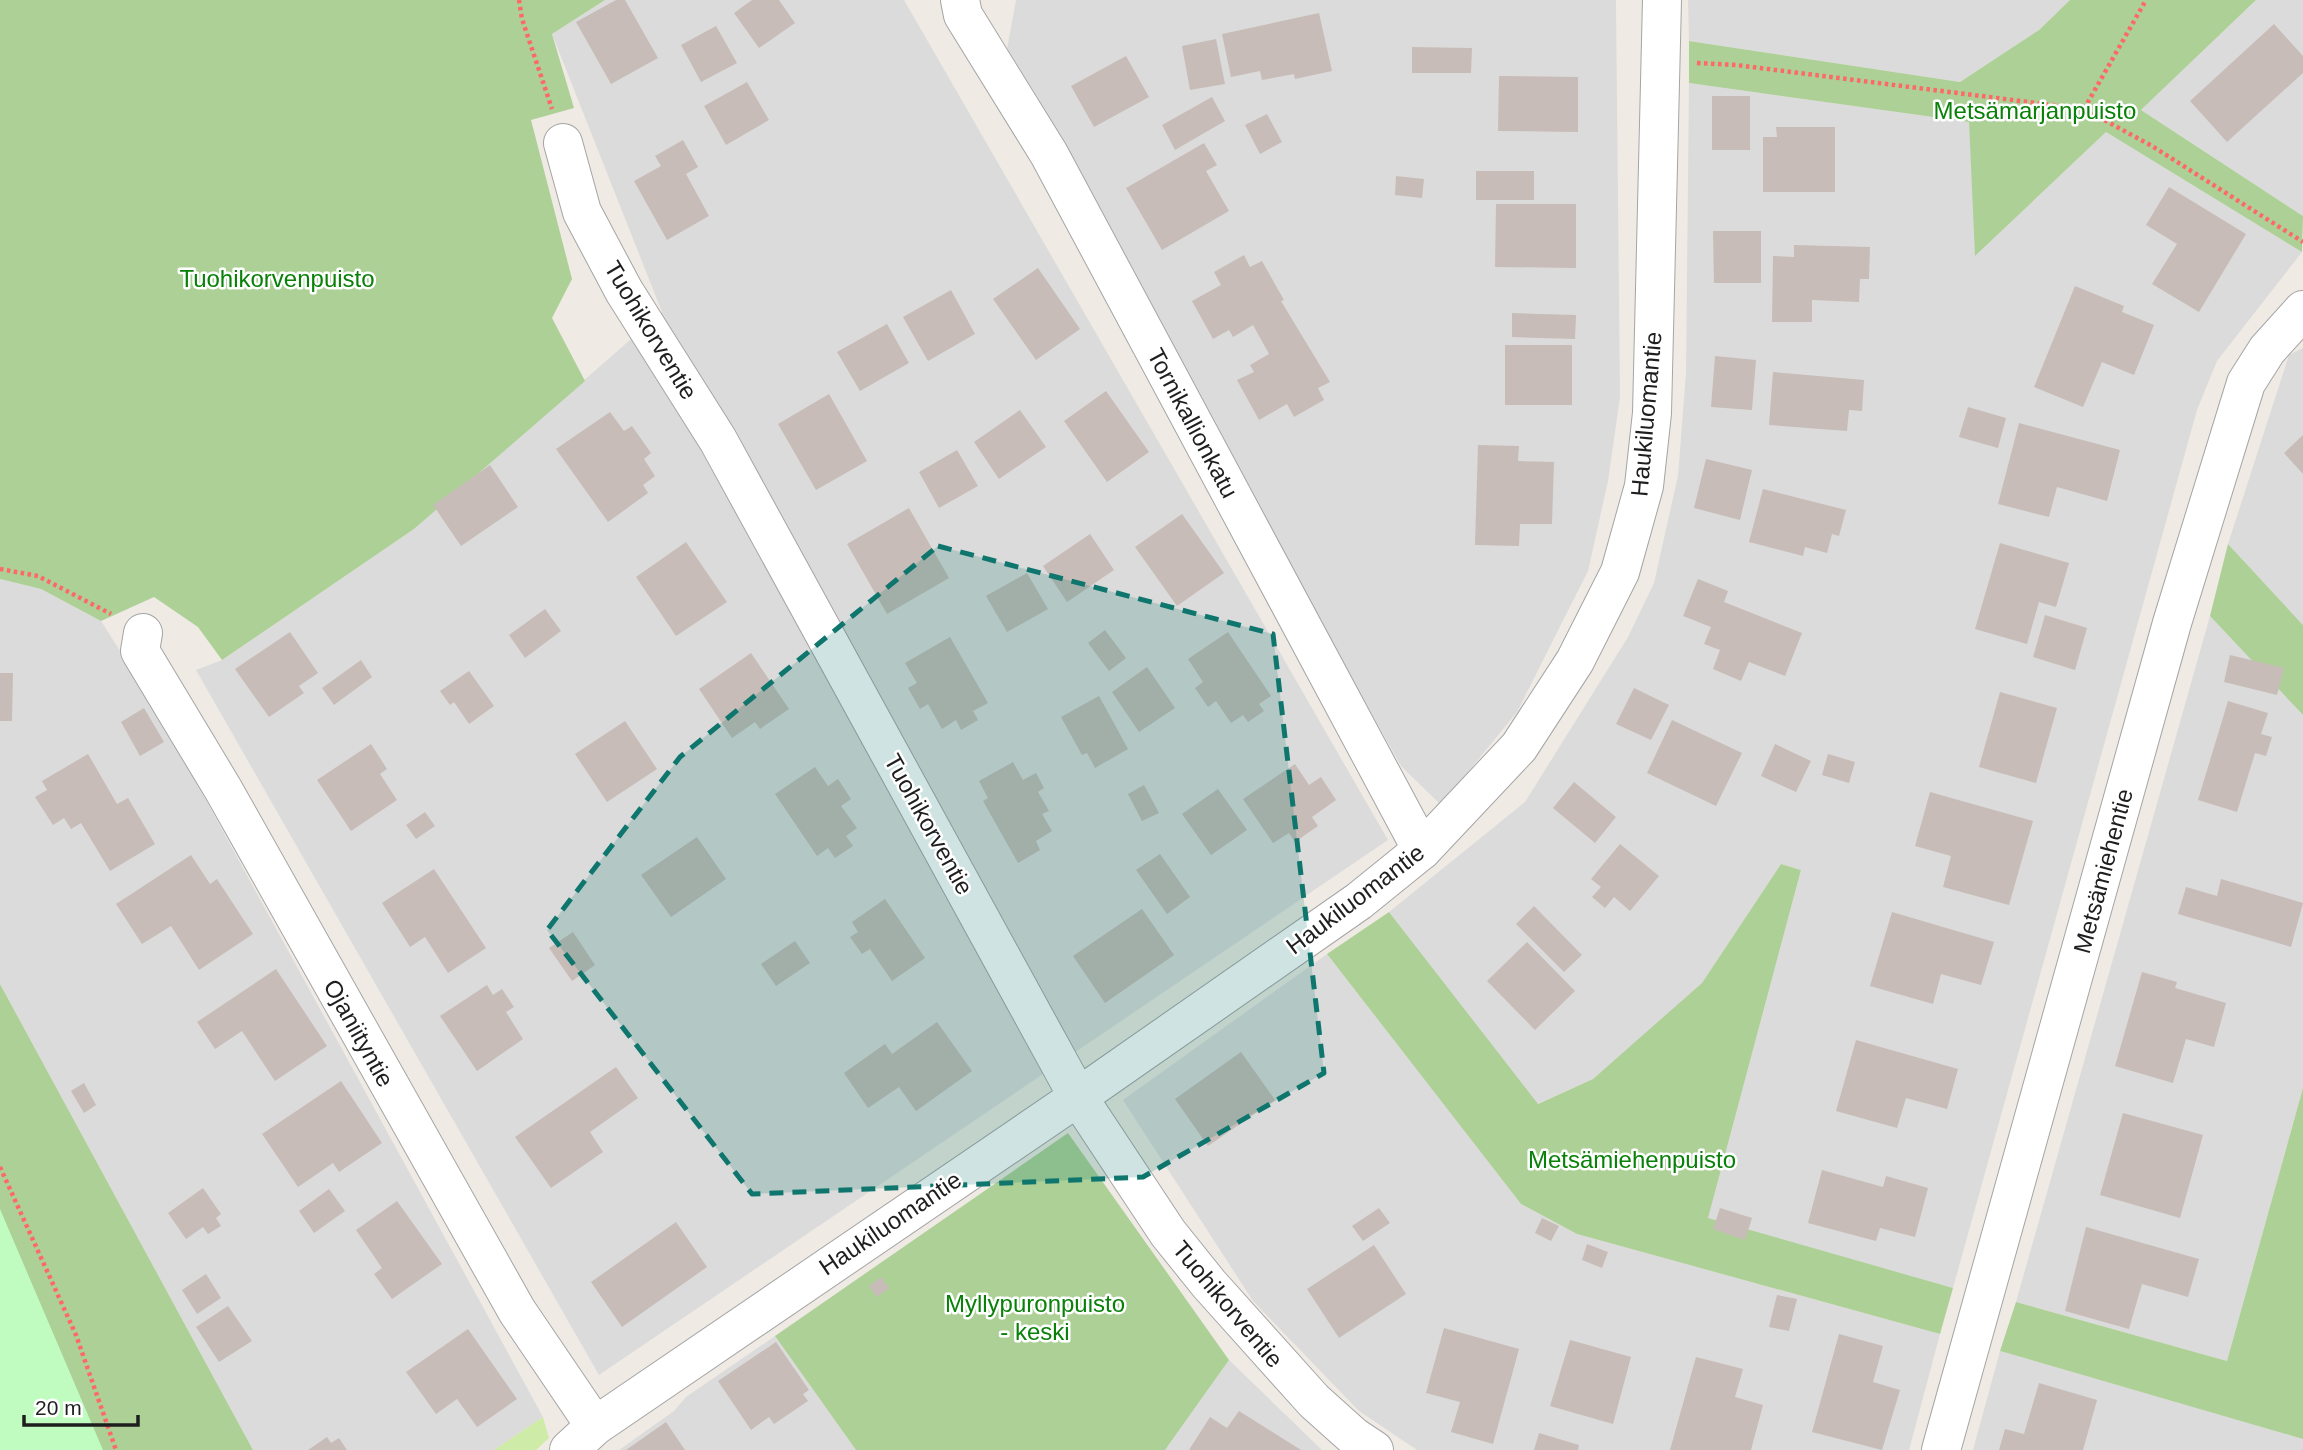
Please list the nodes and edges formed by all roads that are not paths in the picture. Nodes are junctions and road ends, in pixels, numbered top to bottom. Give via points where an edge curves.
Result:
1 (960, 0) edge
2 (1662, 0) edge
3 (563, 144) road end
4 (2303, 310) edge
5 (143, 633) road end
6 (1422, 850) junction
7 (1078, 1097) junction
8 (582, 1438) edge
9 (1374, 1450) edge
10 (1941, 1450) edge

1 - 6 street, Tornikallionkatu via 963,15 1049,154
2 - 6 street, Haukiluomantie via 1652,413 1644,486 1633,530 1601,613 1548,707 1519,747
3 - 7 street, Tuohikorventie via 582,212 624,291 718,440
4 - 10 street, Metsämiehentie via 2267,350 2246,383 2172,623
5 - 8 street, Ojaniityntie via 140,651 223,789 517,1311
6 - 7 street, Haukiluomantie via 1359,901
7 - 8 street, Haukiluomantie
7 - 9 street, Tuohikorventie via 1168,1233 1209,1284 1314,1401

